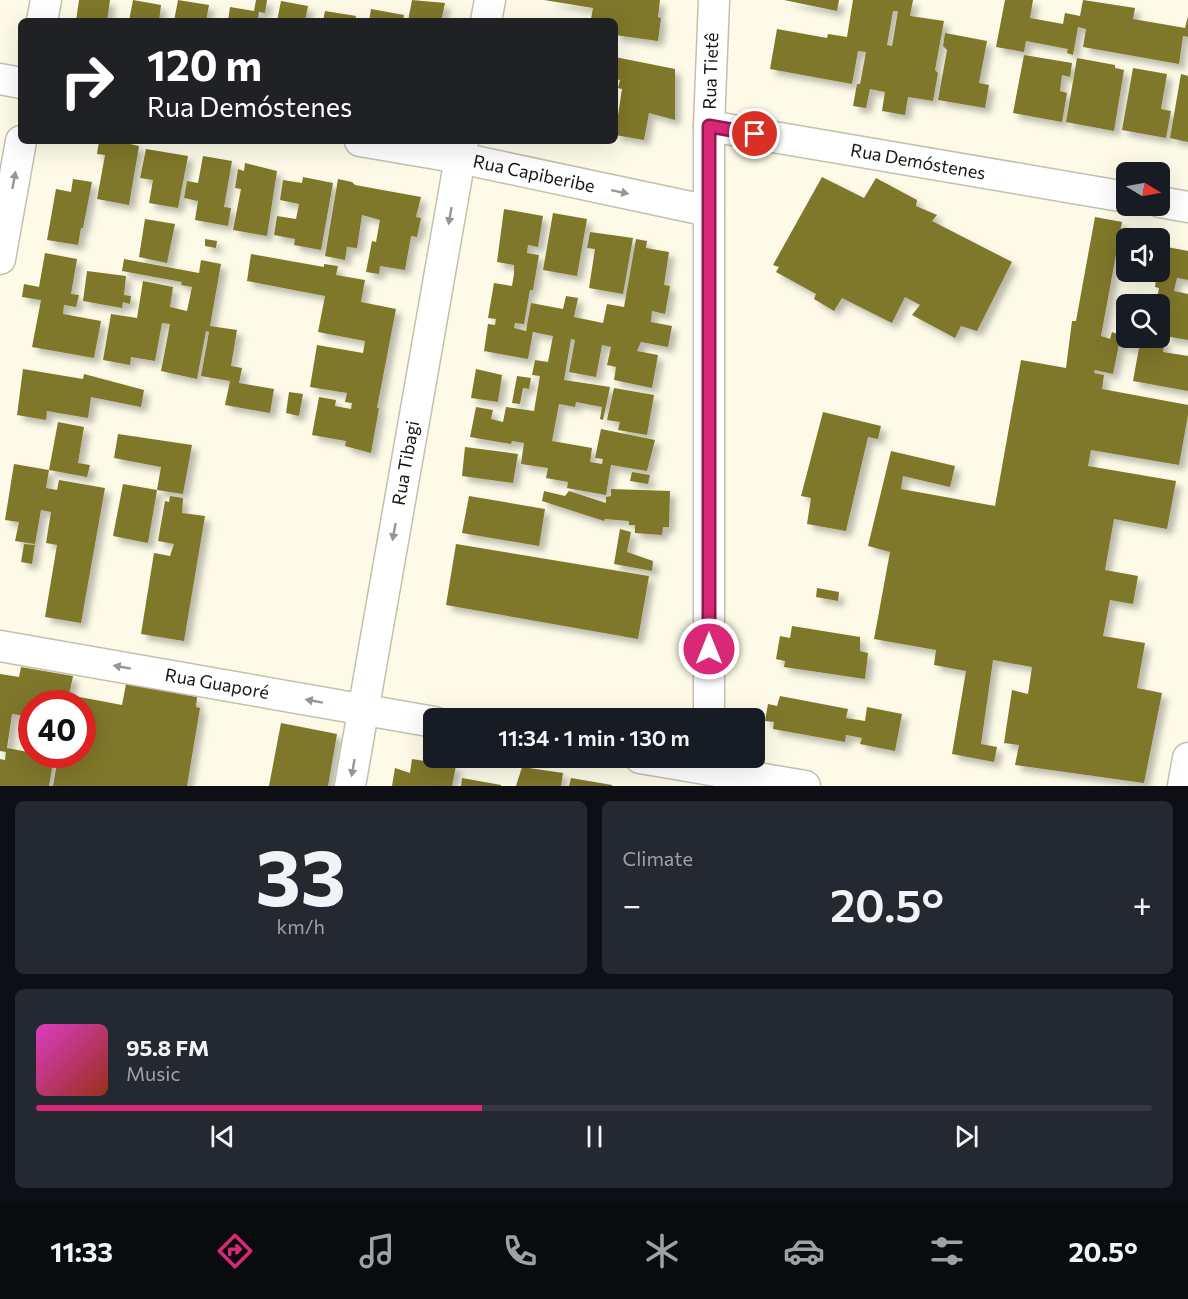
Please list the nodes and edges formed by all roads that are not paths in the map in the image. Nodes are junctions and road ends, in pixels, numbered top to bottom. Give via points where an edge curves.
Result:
1 (46, 0) edge
2 (490, 0) edge
3 (714, 0) edge
4 (43, 18) edge
5 (487, 18) edge
6 (0, 80) edge
7 (18, 83) edge
8 (709, 126) junction
9 (20, 144) edge
10 (394, 144) edge
11 (461, 150) edge
12 (1116, 195) edge
13 (1170, 204) edge
14 (1188, 207) edge
15 (709, 211) junction
16 (0, 259) edge
17 (0, 646) edge
18 (709, 708) edge
19 (363, 709) junction
20 (423, 720) edge
21 (1188, 758) edge
22 (693, 768) edge
23 (709, 771) edge
24 (350, 786) edge
25 (805, 786) edge
26 (1183, 786) edge

1 - 4 street
2 - 5 street
3 - 8 street, Rua Tietê
6 - 7 street
8 - 12 street, Rua Demóstenes
8 - 15 street, Rua Tietê
16 -> 9 street
10 - 11 street, Rua Capiberibe
11 -> 15 street, Rua Capiberibe
11 -> 19 street, Rua Tibagi
13 - 14 street
15 - 18 street, Rua Tietê
19 -> 17 street, Rua Guaporé
19 - 20 street, Rua Guaporé
19 -> 24 street, Rua Tibagi
21 - 26 street
22 - 23 street
23 - 25 street

